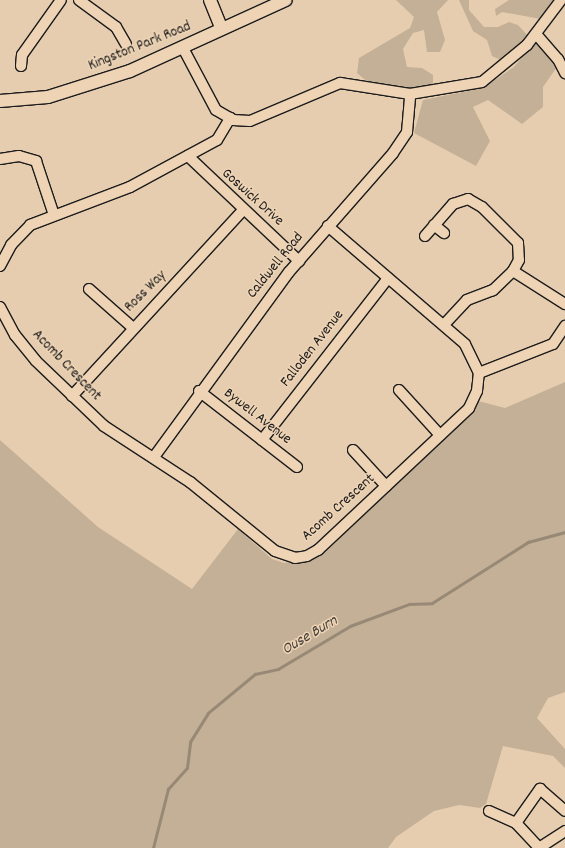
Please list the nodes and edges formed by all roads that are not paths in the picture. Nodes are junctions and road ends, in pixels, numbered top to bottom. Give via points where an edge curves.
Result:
1 (61, 0) edge
2 (79, 0) edge
3 (210, 0) edge
4 (286, 0) edge
5 (561, 0) edge
6 (222, 29) junction
7 (536, 34) junction
8 (126, 44) dead end
9 (183, 48) junction
10 (21, 66) dead end
11 (565, 73) edge
12 (410, 94) junction
13 (0, 101) edge
14 (230, 118) junction
15 (188, 156) junction
16 (0, 159) edge
17 (243, 210) junction
18 (54, 215) junction
19 (434, 225) junction
20 (328, 226) junction
21 (444, 233) dead end
22 (425, 236) dead end
23 (299, 261) junction
24 (0, 266) edge
25 (513, 271) junction
26 (388, 278) junction
27 (89, 289) dead end
28 (565, 304) edge
29 (0, 307) edge
30 (444, 325) junction
31 (565, 326) edge
32 (132, 327) junction
33 (479, 373) junction
34 (398, 390) dead end
35 (199, 391) junction
36 (72, 396) junction
37 (440, 435) junction
38 (262, 440) junction
39 (353, 450) dead end
40 (154, 457) junction
41 (297, 467) dead end
42 (386, 486) junction
43 (489, 810) dead end
44 (565, 811) edge
45 (516, 823) junction
46 (565, 831) edge
47 (539, 848) edge

1 - 10 street via 22,55
2 - 8 street via 116,27
3 - 6 street
4 - 6 street, Kingston Park Road
5 - 7 street
6 - 9 street, Kingston Park Road
7 - 11 street via 558,58
7 - 12 street via 509,63 482,82
9 - 13 street, Kingston Park Road via 74,90 48,97
9 - 14 street via 209,101
12 - 14 street via 340,83 256,120
12 - 20 street, Caldwell Road via 407,132 369,183
14 - 15 street via 217,140
15 - 17 street, Goswick Drive
15 - 18 street via 130,187
16 - 18 street via 19,156 36,161
17 - 23 street, Goswick Drive
17 - 32 street, Ross Way
18 - 24 street via 20,234
19 - 21 street
19 - 22 street
19 - 25 street via 460,199 474,201 518,243 519,260
20 - 23 street, Caldwell Road
20 - 26 street
23 - 35 street, Caldwell Road
25 - 28 street
25 - 30 street via 493,290 467,300
26 - 30 street
26 - 38 street, Falloden Avenue
27 - 32 street
29 - 36 street, Acomb Crescent via 15,334
30 - 33 street via 465,344
31 - 33 street via 553,344
32 - 36 street, Ross Way
33 - 37 street, Acomb Crescent via 477,391 469,408
34 - 37 street
35 - 38 street, Bywell Avenue
35 - 40 street, Caldwell Road
36 - 40 street, Acomb Crescent via 104,426
37 - 42 street, Acomb Crescent
38 - 41 street, Bywell Avenue
39 - 42 street
40 - 42 street, Acomb Crescent via 275,551 295,558 318,550
43 - 45 street
44 - 45 street via 540,789
45 - 47 street
46 - 47 street

